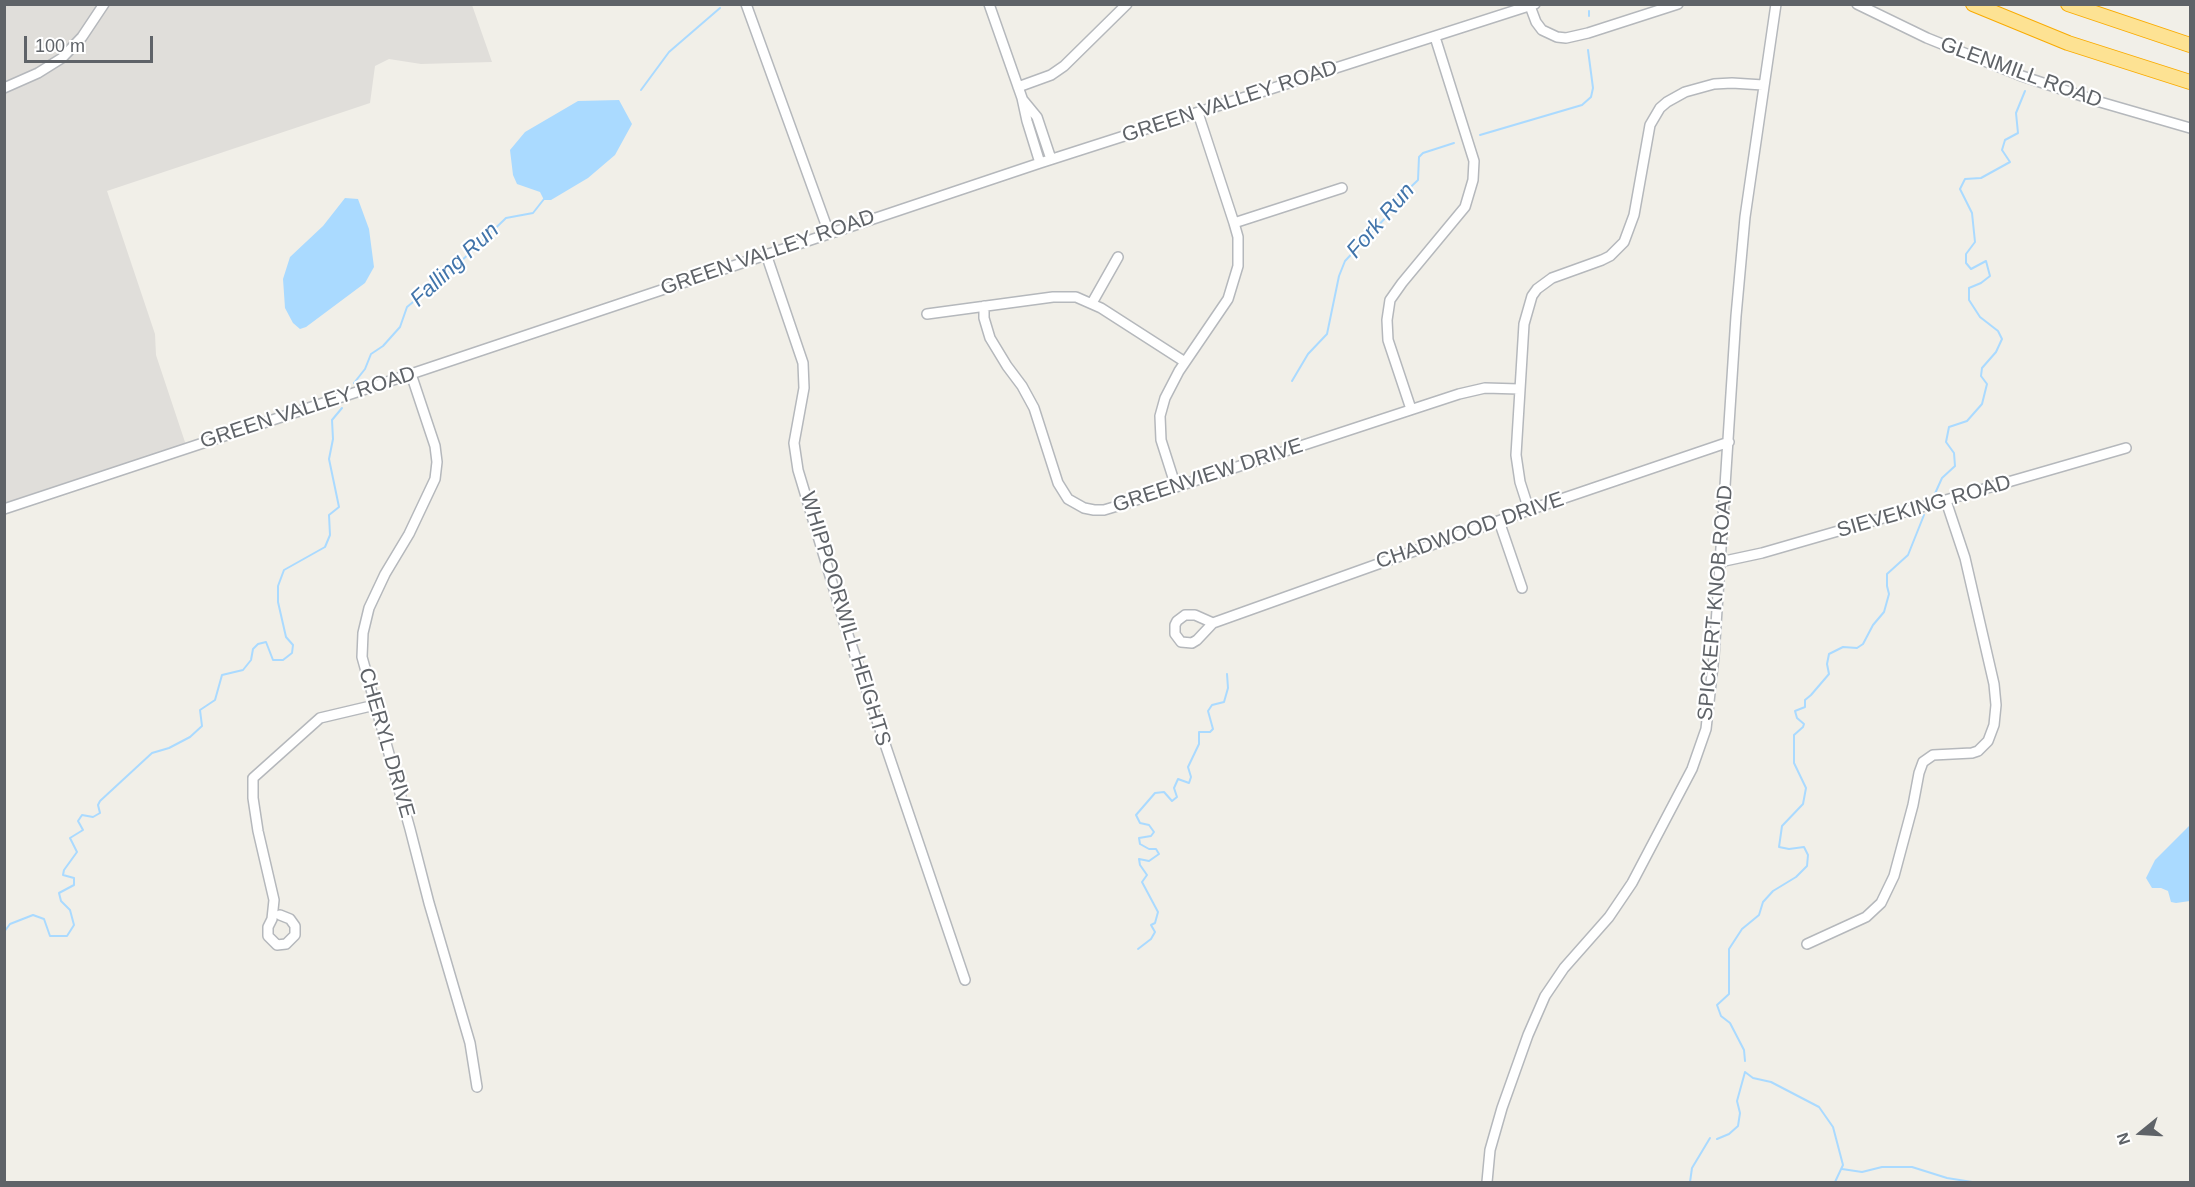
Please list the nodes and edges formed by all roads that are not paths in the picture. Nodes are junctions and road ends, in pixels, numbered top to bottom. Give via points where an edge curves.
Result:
1 (104, 4) edge
2 (746, 4) edge
3 (989, 4) edge
4 (1127, 4) edge
5 (1678, 4) edge
6 (1776, 4) edge
7 (1857, 4) edge
8 (1973, 4) edge
9 (2068, 4) edge
10 (1533, 5) edge
11 (1116, 8) edge
12 (1435, 37) junction
13 (2190, 45) edge
14 (2190, 82) edge
15 (1763, 86) junction
16 (1018, 87) junction
17 (4, 88) edge
18 (1022, 98) junction
19 (1198, 113) junction
20 (2190, 128) edge
21 (1051, 159) junction
22 (1040, 163) junction
23 (1342, 188) dead end
24 (1234, 223) junction
25 (829, 233) junction
26 (766, 254) junction
27 (1118, 257) dead end
28 (1092, 303) junction
29 (984, 306) junction
30 (927, 314) dead end
31 (1185, 362) junction
32 (411, 375) junction
33 (1519, 389) junction
34 (1411, 409) junction
35 (1729, 442) junction
36 (2126, 448) dead end
37 (1176, 487) junction
38 (1946, 501) junction
39 (4, 509) edge
40 (1529, 510) junction
41 (1499, 521) junction
42 (1720, 562) junction
43 (1522, 588) dead end
44 (1213, 622) dead end
45 (375, 705) junction
46 (280, 915) dead end
47 (1807, 945) dead end
48 (965, 980) dead end
49 (477, 1087) dead end
50 (1487, 1182) edge

1 - 17 street via 82,38 62,58 38,74
2 - 25 street
3 - 16 street
4 - 11 street
5 - 10 street via 1566,38 1542,30
6 - 15 street, SPICKERT KNOB ROAD
7 - 20 street, GLENMILL ROAD via 1927,38 2019,75
8 - 14 highway via 2068,43
9 - 13 highway
10 - 12 street, GREEN VALLEY ROAD
11 - 16 street via 1064,66
12 - 19 street, GREEN VALLEY ROAD
12 - 34 street via 1474,161 1473,180 1465,207 1390,300 1388,340
15 - 33 street via 1704,86 1660,108 1647,135 1634,215 1624,242 1610,256 1552,278 1532,296 1524,324
15 - 35 street, SPICKERT KNOB ROAD via 1745,217
16 - 18 street
18 - 21 street via 1037,117
18 - 22 street
19 - 21 street, GREEN VALLEY ROAD
19 - 24 street
21 - 22 street, GREEN VALLEY ROAD
22 - 25 street, GREEN VALLEY ROAD
23 - 24 street
24 - 31 street via 1239,252 1233,288
25 - 26 street, GREEN VALLEY ROAD
26 - 32 street, GREEN VALLEY ROAD
26 - 48 street, WHIPPOORWILL HEIGHTS via 803,363 804,388 794,443 798,470 846,629
27 - 28 street
28 - 29 street via 1076,297 1053,297
28 - 31 street
29 - 30 street
29 - 37 street, GREENVIEW DRIVE via 990,338 1034,408 1058,483 1068,499 1084,508 1104,510
31 - 37 street via 1169,388 1160,416 1161,440
32 - 39 street, GREEN VALLEY ROAD
32 - 45 street, CHERYL DRIVE via 437,462 435,479 369,608 362,657
33 - 34 street, GREENVIEW DRIVE via 1477,389
33 - 40 street via 1517,465
34 - 37 street, GREENVIEW DRIVE
35 - 40 street, CHADWOOD DRIVE
35 - 42 street, SPICKERT KNOB ROAD
36 - 38 street, SIEVEKING ROAD
38 - 42 street, SIEVEKING ROAD
38 - 47 street via 1965,558 1994,684 1994,725 1988,741 1978,751 1933,755 1923,762 1894,876 1881,903 1866,917
40 - 41 street, CHADWOOD DRIVE
41 - 43 street
41 - 44 street, CHADWOOD DRIVE
42 - 50 street, SPICKERT KNOB ROAD via 1711,701 1702,743 1632,883 1545,996 1502,1108 1490,1150
45 - 46 street via 320,718 253,778 258,831 274,900 268,936 277,945 286,944 295,935 290,919
45 - 49 street, CHERYL DRIVE via 470,1043

